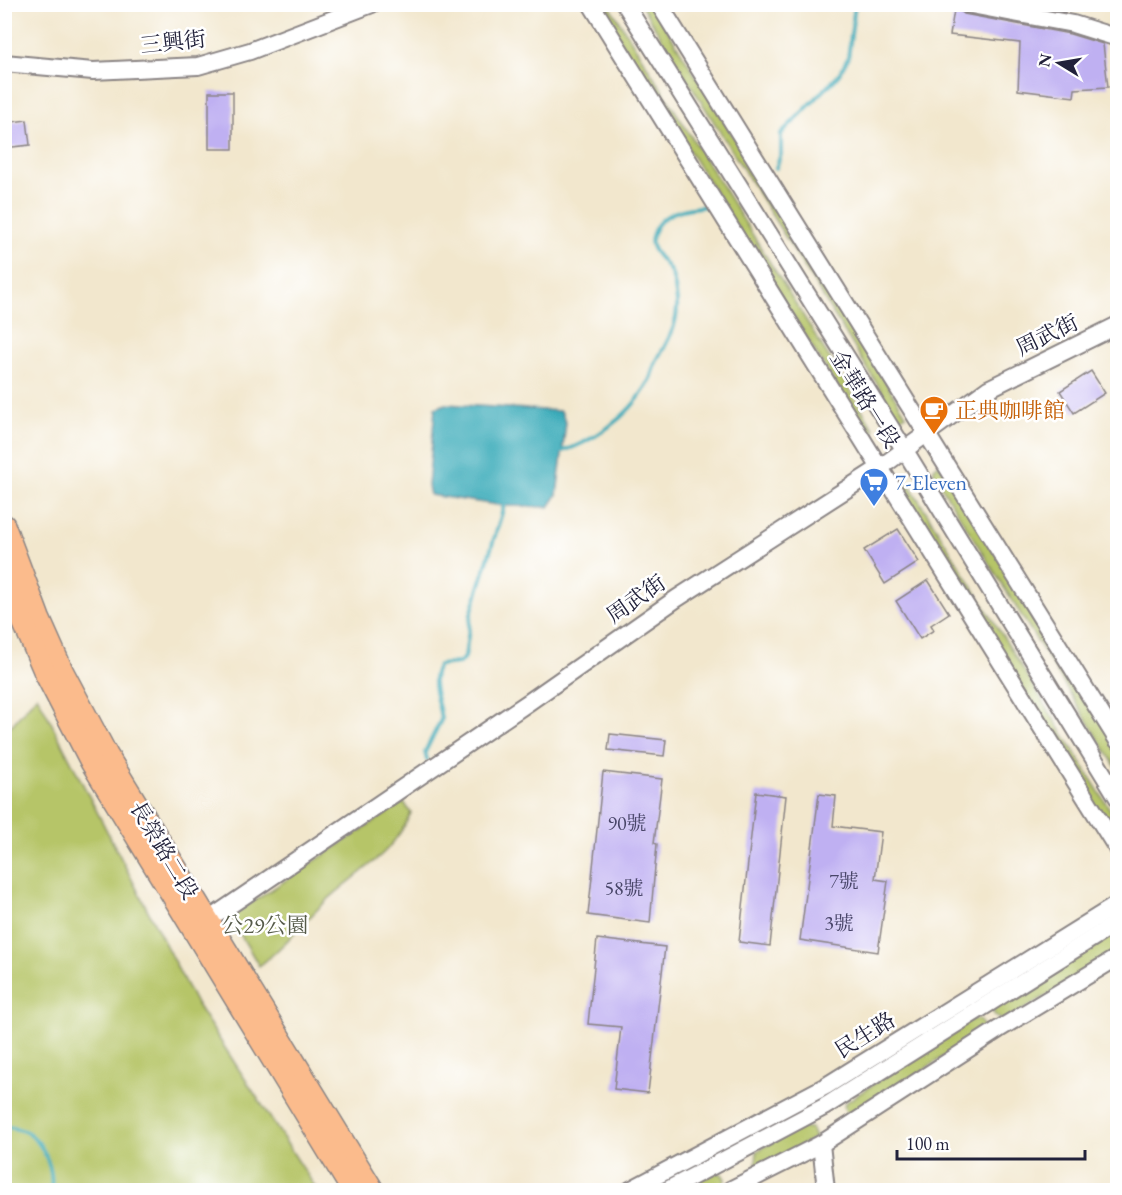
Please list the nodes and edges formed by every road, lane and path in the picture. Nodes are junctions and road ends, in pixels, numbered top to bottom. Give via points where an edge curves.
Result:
1 (372, 4) edge
2 (591, 4) edge
3 (625, 4) edge
4 (659, 4) edge
5 (966, 4) edge
6 (1118, 38) edge
7 (4, 63) edge
8 (1118, 325) edge
9 (927, 434) junction
10 (904, 449) junction
11 (881, 467) junction
12 (4, 525) edge
13 (4, 577) edge
14 (1118, 741) edge
15 (1118, 798) edge
16 (1118, 850) edge
17 (1118, 904) edge
18 (1118, 922) edge
19 (200, 926) junction
20 (1118, 957) edge
21 (821, 1144) junction
22 (352, 1191) edge
23 (373, 1191) edge
24 (630, 1191) edge
25 (667, 1191) edge
26 (730, 1191) edge
27 (826, 1191) edge

1 - 7 street, 三興街 via 250,51 198,66 93,71
2 - 11 street, 金華路一段
3 - 10 street, 金華路一段
4 - 9 street, 金華路一段
5 - 6 street via 1073,24
8 - 9 street, 周武街 via 988,389
9 - 10 street, 周武街
9 - 14 street, 金華路一段
10 - 11 street, 周武街
10 - 15 street, 金華路一段
11 - 16 street, 金華路一段
11 - 19 street, 周武街 via 676,598
12 - 19 main road, 長榮路二段 via 39,618 75,697
13 - 19 main road, 長榮路二段 via 76,734
17 - 24 street, 民生路 via 826,1086
18 - 25 street, 民生路 via 824,1107
19 - 22 main road, 長榮路二段
19 - 23 main road, 長榮路二段
20 - 21 street
21 - 26 street
21 - 27 street

